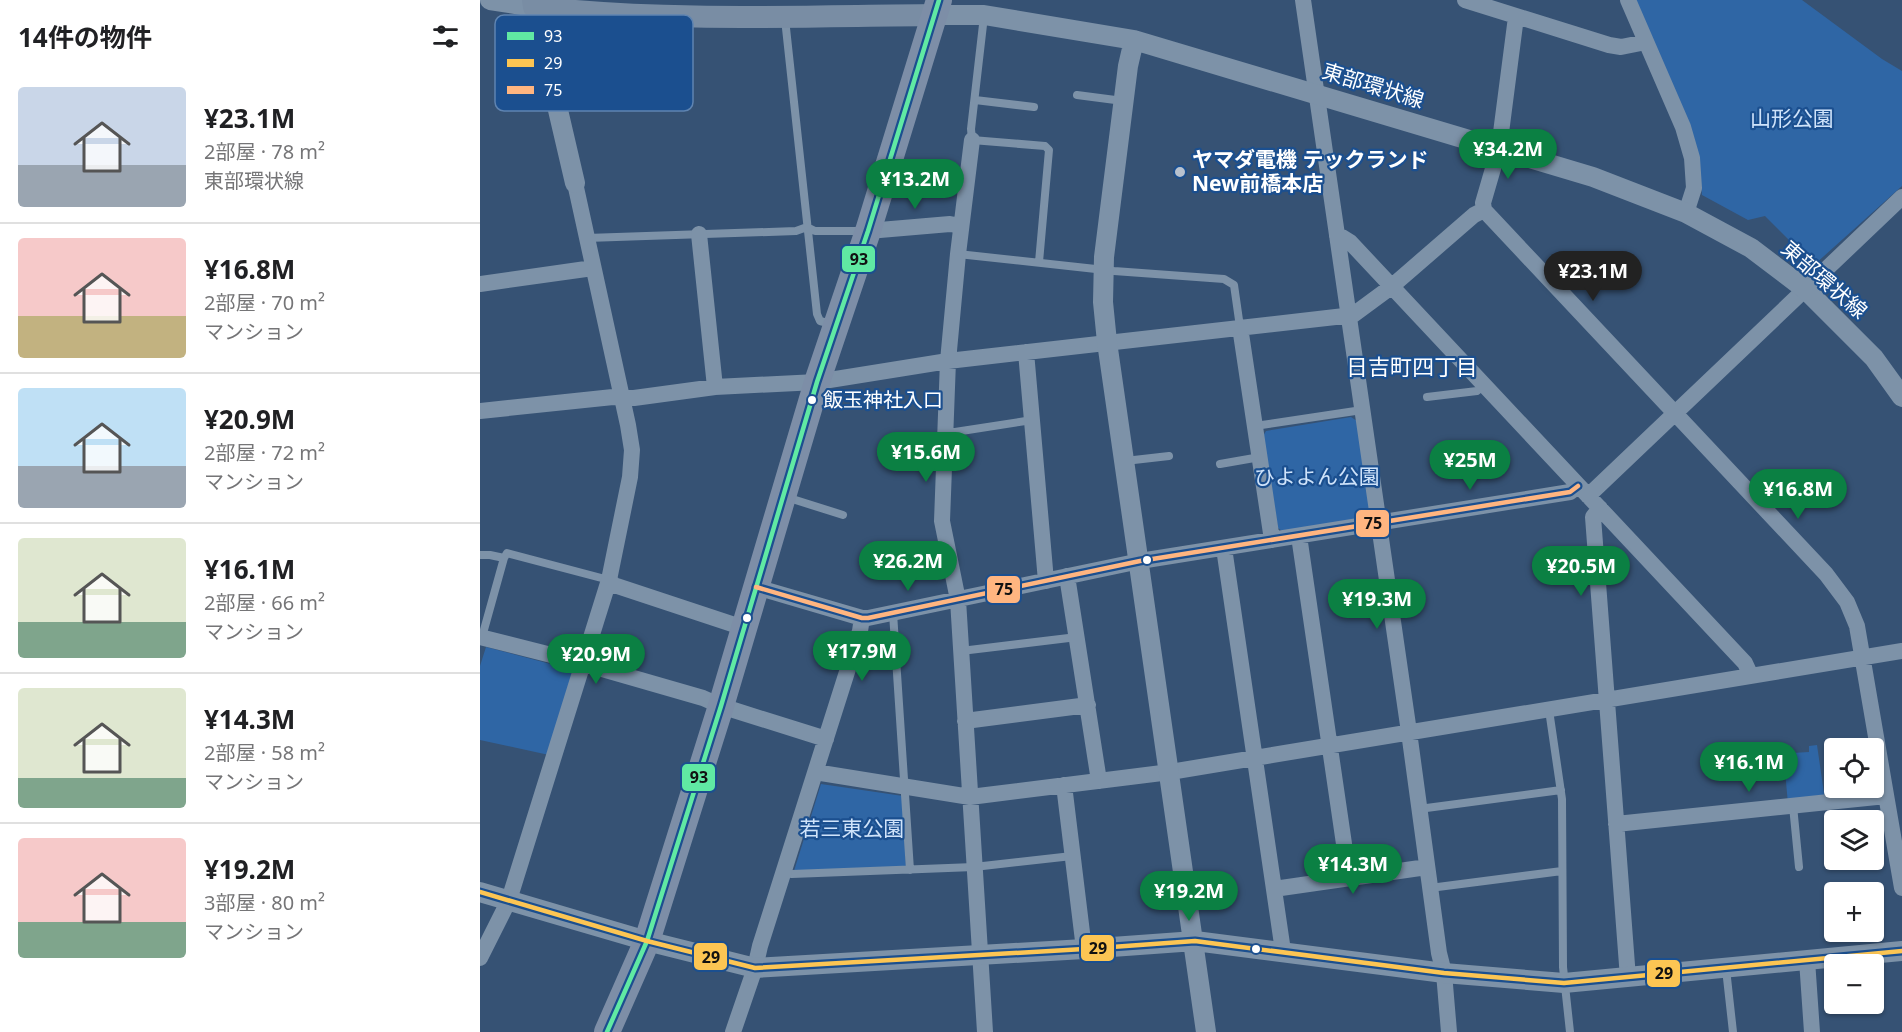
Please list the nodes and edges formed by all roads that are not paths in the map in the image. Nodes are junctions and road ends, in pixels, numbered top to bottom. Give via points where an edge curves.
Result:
1 (490, 0) edge
2 (1303, 0) edge
3 (1465, 0) edge
4 (1628, 0) edge
5 (533, 4) edge
6 (697, 8) edge
7 (937, 8) edge
8 (984, 15) junction
9 (785, 17) junction
10 (1516, 17) junction
11 (1134, 40) junction
12 (1646, 42) junction
13 (1317, 94) junction
14 (1077, 95) dead end
15 (975, 100) junction
16 (1124, 101) junction
17 (1034, 107) dead end
18 (558, 111) edge
19 (972, 140) junction
20 (1499, 148) junction
21 (575, 183) joint
22 (1902, 197) edge
23 (1484, 210) junction
24 (1686, 213) junction
25 (961, 226) junction
26 (807, 227) junction
27 (868, 231) junction
28 (699, 234) junction
29 (1337, 236) junction
30 (587, 238) junction
31 (958, 254) junction
32 (1039, 262) junction
33 (593, 268) junction
34 (1103, 270) junction
35 (480, 284) edge
36 (1391, 288) junction
37 (1805, 289) junction
38 (1348, 315) junction
39 (836, 325) junction
40 (1240, 327) junction
41 (1107, 342) junction
42 (1026, 352) junction
43 (948, 362) junction
44 (816, 382) junction
45 (1485, 385) junction
46 (715, 387) junction
47 (622, 397) junction
48 (1427, 397) dead end
49 (1902, 397) edge
50 (1362, 410) junction
51 (480, 411) edge
52 (1674, 414) junction
53 (1032, 420) junction
54 (1255, 426) junction
55 (945, 432) junction
56 (1169, 456) dead end
57 (1260, 457) junction
58 (1125, 461) junction
59 (1220, 464) dead end
60 (1583, 491) junction
61 (783, 496) junction
62 (1600, 508) junction
63 (843, 515) dead end
64 (1378, 524) junction
65 (1299, 536) junction
66 (1272, 540) junction
67 (1224, 548) junction
68 (480, 555) edge
69 (504, 558) junction
70 (1140, 561) junction
71 (1067, 576) junction
72 (609, 580) junction
73 (1046, 581) junction
74 (756, 586) junction
75 (958, 600) junction
76 (894, 613) junction
77 (862, 618) junction
78 (744, 628) junction
79 (481, 637) edge
80 (1077, 637) junction
81 (961, 651) junction
82 (1902, 651) edge
83 (1863, 657) junction
84 (583, 663) junction
85 (1751, 676) junction
86 (1606, 700) junction
87 (1088, 705) junction
88 (721, 706) junction
89 (1549, 710) junction
90 (965, 721) junction
91 (1409, 732) junction
92 (826, 739) junction
93 (1331, 745) junction
94 (1255, 758) junction
95 (816, 771) junction
96 (1170, 772) junction
97 (1099, 781) junction
98 (1064, 785) junction
99 (905, 786) junction
100 (1562, 790) junction
101 (1886, 796) junction
102 (970, 797) junction
103 (1793, 806) junction
104 (1419, 809) junction
105 (1616, 824) junction
106 (1072, 856) junction
107 (974, 867) junction
108 (1427, 867) junction
109 (1799, 867) dead end
110 (910, 870) junction
111 (1562, 871) junction
112 (783, 872) junction
113 (1349, 878) junction
114 (1430, 888) junction
115 (1902, 888) edge
116 (1274, 889) junction
117 (480, 892) edge
118 (509, 900) junction
119 (1194, 941) junction
120 (647, 942) junction
121 (1084, 949) junction
122 (1283, 951) junction
123 (1902, 951) edge
124 (982, 956) junction
125 (480, 958) edge
126 (1807, 960) junction
127 (755, 968) junction
128 (1726, 968) junction
129 (1444, 973) junction
130 (1628, 978) junction
131 (1564, 983) junction
132 (607, 1032) edge
133 (733, 1032) edge
134 (986, 1032) edge
135 (1206, 1032) edge
136 (1449, 1032) edge
137 (1570, 1032) edge
138 (1733, 1032) edge
139 (1812, 1032) edge

1 - 5 street
2 - 13 street
3 - 10 street
4 - 12 street
5 - 6 main road via 585,13
6 - 9 main road
7 - 8 street, 東部環状線
7 - 9 main road
7 - 27 main road
8 - 11 street, 東部環状線
8 - 15 lane
9 - 26 lane
10 - 12 street via 1615,47
10 - 20 street
11 - 13 street, 東部環状線
11 - 16 street
12 - 24 street via 1683,127 1692,158 1694,188
13 - 20 street, 東部環状線
13 - 29 street
14 - 16 lane
15 - 17 lane
15 - 19 lane
16 - 34 street
18 - 21 street
19 - 25 street
19 - 32 lane via 1045,146 1049,150
20 - 23 street
20 - 24 street, 東部環状線 via 1593,177
21 - 30 street
22 - 37 street
23 - 36 street
23 - 52 street
24 - 37 street, 東部環状線 via 1751,248
25 - 27 street
25 - 31 street
26 - 27 lane via 815,231
26 - 28 lane via 796,231
26 - 39 lane via 817,314 820,321
27 - 39 main road
28 - 30 lane
28 - 46 street
29 - 36 street via 1346,238
29 - 38 street
30 - 33 street
31 - 32 lane
31 - 43 street
32 - 34 lane
33 - 35 street
33 - 47 street
34 - 40 lane via 1229,281 1235,290
34 - 41 street
36 - 38 street via 1358,313
36 - 45 street
37 - 49 street, 東部環状線 via 1874,358
37 - 52 street
38 - 40 street
38 - 50 street
39 - 44 main road
40 - 41 street
40 - 54 street
41 - 42 street
41 - 58 street
42 - 43 street
42 - 53 street
43 - 44 street
43 - 55 street
44 - 46 street
44 - 61 main road
45 - 48 lane via 1477,390
45 - 60 street
46 - 47 street
47 - 51 street
47 - 72 street via 632,461
50 - 54 lane
50 - 64 street
52 - 60 street
52 - 83 street via 1838,588 1853,614
53 - 55 lane
53 - 73 street
54 - 57 street
55 - 75 street via 942,521
56 - 58 lane
57 - 59 lane
57 - 66 street
58 - 70 street
60 - 62 street
60 - 64 street
61 - 63 lane
61 - 74 main road
62 - 85 street via 1745,663
62 - 86 street via 1593,518
64 - 65 street
64 - 91 street
65 - 66 street
65 - 93 street
66 - 67 street
67 - 70 street
67 - 94 street
68 - 69 lane
69 - 72 lane via 509,553
69 - 79 lane
70 - 71 street
70 - 96 street
71 - 73 street
71 - 80 street
72 - 78 street via 614,585
72 - 84 street
73 - 75 street
74 - 77 street
74 - 78 main road
75 - 76 street
75 - 81 street
76 - 77 street
76 - 99 lane
77 - 92 street
78 - 88 main road
79 - 84 street
80 - 81 lane
80 - 87 street
81 - 90 street
82 - 83 street
83 - 85 street
83 - 101 street
84 - 88 street
84 - 118 street
85 - 86 street
86 - 89 street
86 - 105 street
87 - 90 street
87 - 97 street
88 - 92 street
88 - 120 main road
89 - 91 street
89 - 100 lane
90 - 102 street
91 - 93 street
91 - 104 street
92 - 95 street
93 - 94 street
93 - 113 street
94 - 96 street
94 - 116 street
95 - 99 street
95 - 112 street
96 - 97 street
96 - 119 street
97 - 98 street
98 - 102 street
98 - 106 street
99 - 102 street
99 - 110 lane
100 - 104 lane
100 - 111 lane
101 - 103 street
101 - 115 street
102 - 107 street
103 - 105 street
103 - 109 lane
104 - 108 street
105 - 130 street
106 - 107 lane
106 - 121 street
107 - 110 lane
107 - 124 street
108 - 113 street
108 - 114 street
110 - 112 lane
111 - 114 lane
111 - 131 lane
112 - 127 street
113 - 116 street
114 - 129 street
116 - 122 street
117 - 118 street
118 - 120 street
118 - 125 street
119 - 121 street
119 - 122 street
119 - 135 street
120 - 127 street
120 - 132 main road
121 - 124 street
122 - 129 street
123 - 126 street
124 - 127 street
124 - 134 street
126 - 128 street
126 - 139 street
127 - 133 street
128 - 130 street
128 - 138 lane
129 - 131 street
129 - 136 street
130 - 131 street
131 - 137 lane

